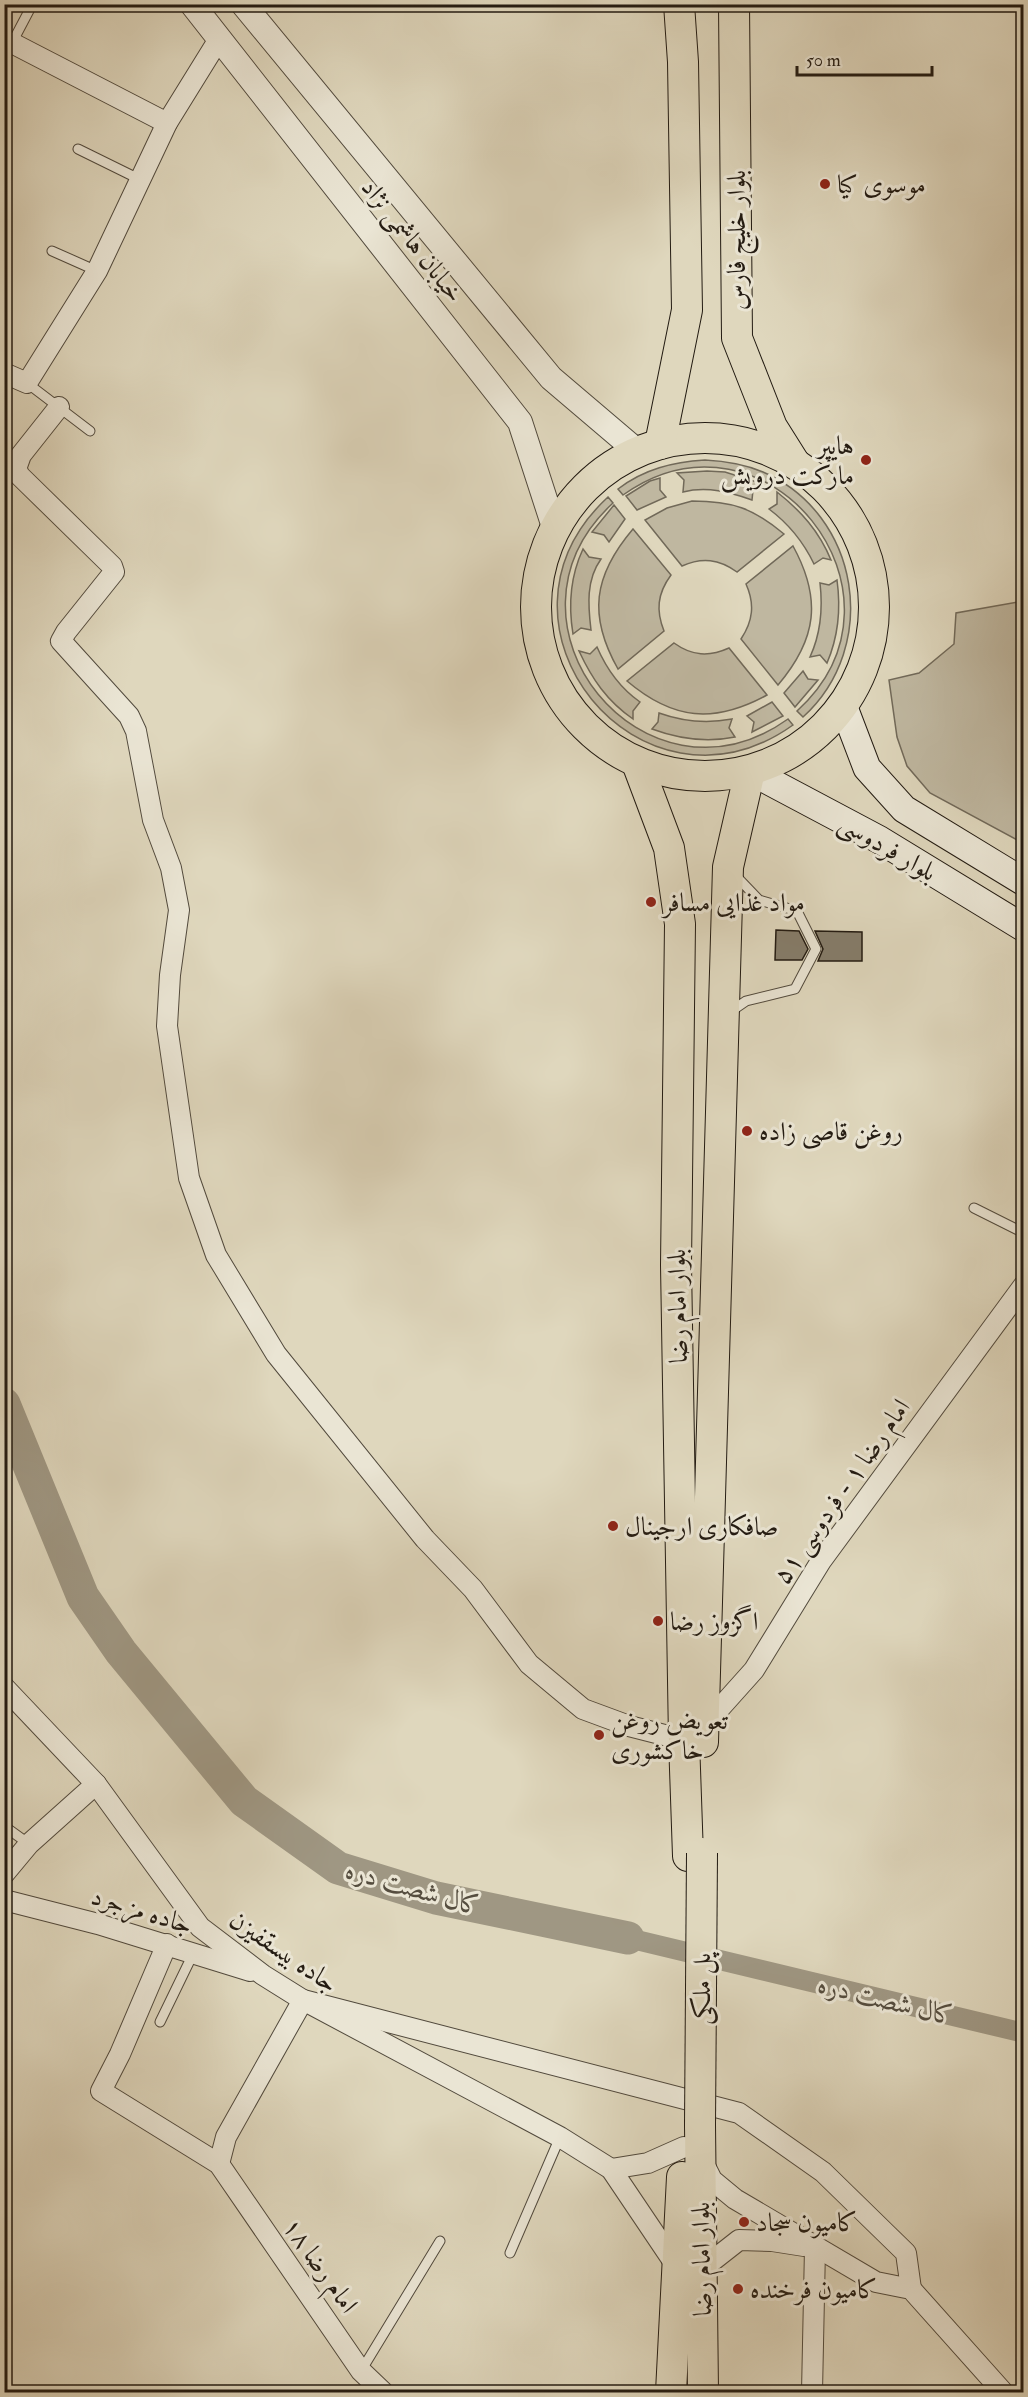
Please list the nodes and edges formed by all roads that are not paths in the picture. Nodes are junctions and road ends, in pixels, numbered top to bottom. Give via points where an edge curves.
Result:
1 (192, 4) edge
2 (243, 4) edge
3 (679, 4) edge
4 (734, 4) edge
5 (32, 5) edge
6 (219, 39) junction
7 (12, 43) joint
8 (167, 123) junction
9 (78, 149) dead end
10 (139, 179) junction
11 (52, 251) dead end
12 (97, 271) junction
13 (4, 373) edge
14 (27, 382) junction
15 (59, 407) junction
16 (90, 430) dead end
17 (649, 448) junction
18 (794, 462) junction
19 (555, 530) junction
20 (843, 705) junction
21 (638, 763) junction
22 (750, 771) junction
23 (728, 867) junction
24 (1023, 882) edge
25 (1023, 928) edge
26 (723, 1017) junction
27 (974, 1208) dead end
28 (1023, 1233) edge
29 (676, 1265) junction
30 (716, 1265) junction
31 (1023, 1285) edge
32 (7, 1696) edge
33 (694, 1734) junction
34 (96, 1784) junction
35 (4, 1826) edge
36 (29, 1844) junction
37 (695, 1854) joint
38 (4, 1874) edge
39 (4, 1900) edge
40 (167, 1944) junction
41 (193, 1954) junction
42 (263, 1975) junction
43 (303, 2000) junction
44 (160, 2022) dead end
45 (560, 2137) junction
46 (692, 2139) junction
47 (219, 2164) junction
48 (611, 2169) junction
49 (440, 2241) dead end
50 (815, 2248) junction
51 (510, 2253) dead end
52 (689, 2268) junction
53 (911, 2289) junction
54 (985, 2370) junction
55 (361, 2371) junction
56 (383, 2392) edge
57 (671, 2392) edge
58 (703, 2392) edge
59 (812, 2392) edge
60 (992, 2392) edge
61 (1002, 2392) edge

1 - 6 street, خیابان هاشمی نژاد
2 - 17 street, خیابان هاشمی نژاد via 551,378
3 - 17 main road, بلوار خلیج فارس via 687,309
4 - 18 main road, بلوار خلیج فارس via 737,338 772,427
5 - 7 lane
6 - 8 street
6 - 19 street, خیابان هاشمی نژاد via 520,422
7 - 8 street
8 - 10 street
9 - 10 lane
10 - 12 street
11 - 12 lane
12 - 14 street
13 - 14 street
14 - 15 lane
15 - 16 lane
15 - 33 street via 21,455 16,469 114,572 61,641 129,716 136,731 153,820 171,868 179,910 167,1026 189,1178 216,1255 276,1354 425,1539 473,1589 529,1664 583,1709 629,1726
17 - 18 main road via 683,439 729,439
17 - 19 main road via 599,476 582,492
18 - 20 main road via 844,510 861,540 871,573 871,642 856,685
19 - 21 main road via 540,573 537,596 536,619 546,664 555,686 581,723 617,752
20 - 22 main road via 812,739
20 - 24 main road, بلوار فردوسی via 867,768 904,809
21 - 22 main road via 682,776
21 - 29 main road, بلوار امام رضا via 669,848 680,924
22 - 23 main road, بلوار امام رضا
22 - 25 main road, بلوار فردوسی via 880,840
23 - 26 main road, بلوار امام رضا
23 - 26 lane via 759,900 797,911 816,949 795,989 746,1001
26 - 30 main road, بلوار امام رضا
27 - 28 lane
29 - 30 main road
29 - 33 main road, بلوار امام رضا
30 - 33 main road, بلوار امام رضا
31 - 33 street, امام رضا ۱ - فردوسی ۵۱ via 821,1561 754,1670
32 - 34 street, جاده بیسقفیزن
33 - 37 main road, بلوار امام رضا
34 - 36 street
34 - 42 street, جاده بیسقفیزن via 200,1927
35 - 36 lane
36 - 38 street
37 - 46 main road, پل ملکی, bridge
39 - 40 street, جاده مزجرد
40 - 41 street, جاده مزجرد
40 - 47 street via 101,2091
41 - 42 street, جاده مزجرد
41 - 44 lane
42 - 43 street, جاده بیسقفیزن
43 - 45 street, جاده بیسقفیزن
43 - 47 street via 226,2137
43 - 53 street via 740,2113 823,2172 906,2253
45 - 48 street, جاده بیسقفیزن
45 - 51 lane
46 - 48 street via 648,2163
46 - 50 street via 712,2180 735,2199
46 - 52 main road, بلوار امام رضا
47 - 55 street, امام رضا ۱۸
48 - 52 street
49 - 55 lane
50 - 52 street via 739,2240
50 - 53 street via 876,2282
50 - 59 street
52 - 57 main road, بلوار امام رضا
52 - 58 main road, بلوار امام رضا
53 - 54 street
54 - 60 street
54 - 61 street
55 - 56 street, امام رضا ۱۸

